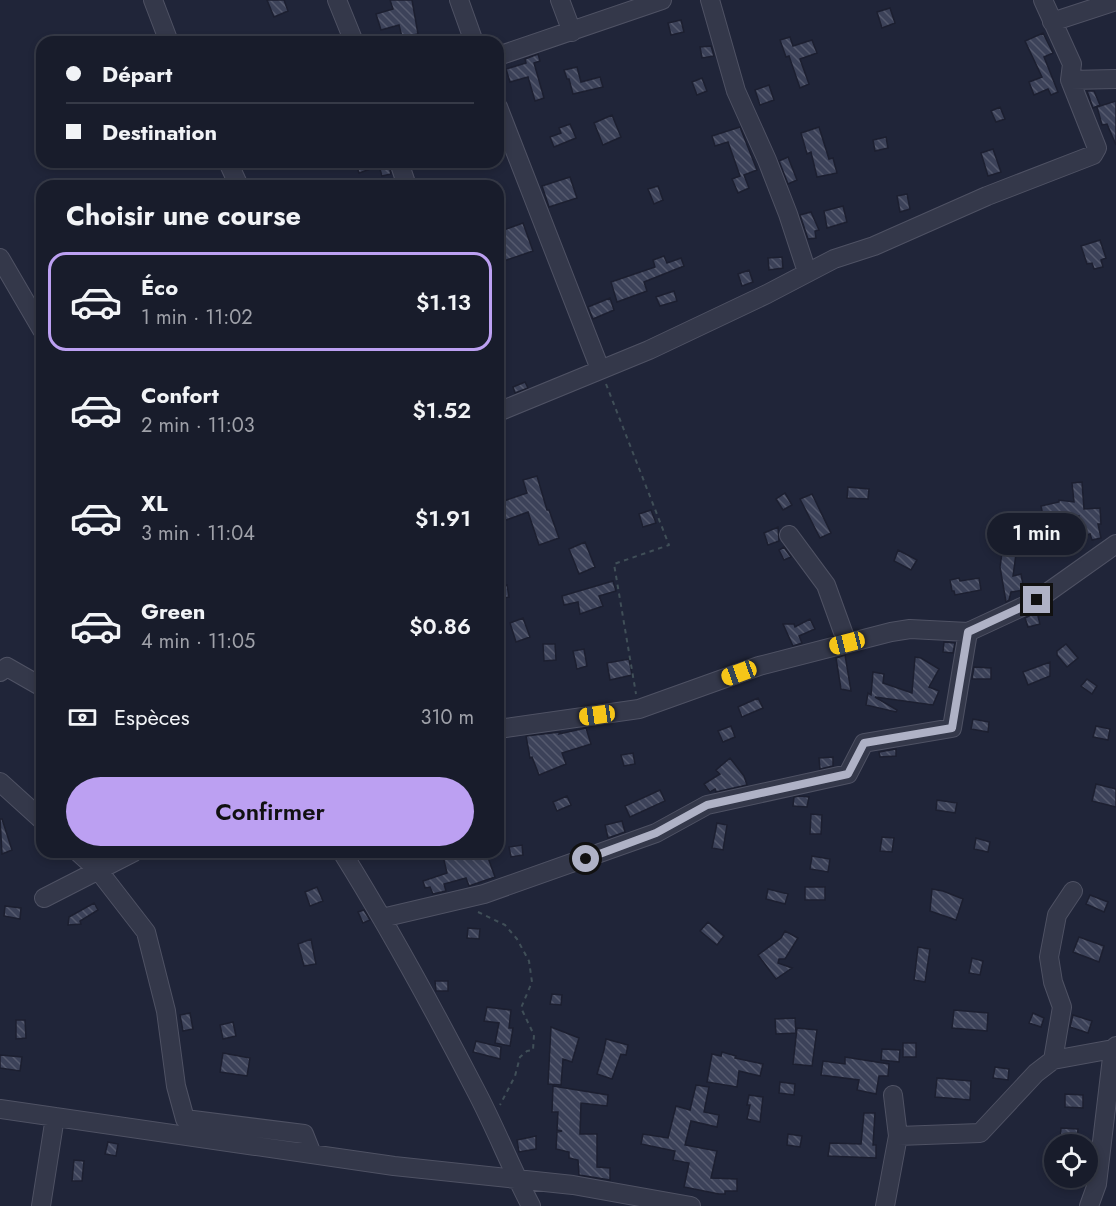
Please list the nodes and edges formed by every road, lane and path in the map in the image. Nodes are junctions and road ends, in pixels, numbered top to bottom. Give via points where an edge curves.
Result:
1 (153, 0) edge
2 (337, 0) edge
3 (459, 0) edge
4 (560, 0) edge
5 (660, 0) edge
6 (710, 0) edge
7 (1043, 0) edge
8 (1116, 1) edge
9 (1053, 22) junction
10 (572, 32) junction
11 (167, 36) edge
12 (352, 36) edge
13 (472, 36) edge
14 (504, 54) edge
15 (1116, 79) edge
16 (1070, 80) junction
17 (504, 122) edge
18 (0, 258) edge
19 (807, 272) junction
20 (36, 320) edge
21 (600, 369) junction
22 (504, 409) edge
23 (789, 535) dead end
24 (1116, 544) edge
25 (968, 632) junction
26 (847, 643) junction
27 (0, 672) edge
28 (36, 684) edge
29 (639, 709) junction
30 (504, 728) edge
31 (0, 782) edge
32 (36, 815) edge
33 (85, 858) edge
34 (122, 858) edge
35 (346, 858) edge
36 (98, 870) junction
37 (1072, 891) dead end
38 (44, 898) dead end
39 (476, 911) dead end
40 (381, 918) junction
41 (1114, 1048) edge
42 (1053, 1060) junction
43 (892, 1095) dead end
44 (0, 1109) edge
45 (55, 1117) junction
46 (490, 1121) junction
47 (898, 1136) junction
48 (312, 1154) junction
49 (516, 1178) junction
50 (41, 1206) edge
51 (531, 1206) edge
52 (691, 1206) edge
53 (885, 1206) edge
54 (1089, 1206) edge

1 - 11 street
2 - 12 street
3 - 13 street
4 - 10 street
5 - 10 street
6 - 19 street via 736,91 784,203
7 - 9 street
8 - 9 street
9 - 16 street via 1072,64
10 - 14 street
15 - 16 street
16 - 19 street via 1097,148 1093,155
17 - 21 street
18 - 20 street
19 - 21 street via 650,350
21 - 22 street
21 - 29 path via 669,545 614,564
23 - 26 street via 826,585
24 - 25 street via 1037,600
25 - 26 street via 910,629
25 - 40 street via 952,728 864,743 848,774 707,805 656,833 525,880
26 - 29 street via 759,666
27 - 28 street via 7,667
29 - 30 street
31 - 32 street
33 - 36 street
34 - 36 street
35 - 40 street
36 - 38 street
36 - 48 street via 146,932 166,1011 176,1086 185,1119 304,1134
37 - 42 street via 1057,915 1049,957 1062,1007
39 - 46 path via 505,925 517,939 529,961 532,982 521,1008 534,1035 533,1050 520,1057 509,1090
40 - 46 street
41 - 42 street
41 - 54 street via 1097,1184
42 - 47 street via 980,1133
43 - 47 street
44 - 45 street
45 - 48 street
45 - 50 street
46 - 49 street
47 - 53 street
48 - 49 street
49 - 51 street
49 - 52 street

